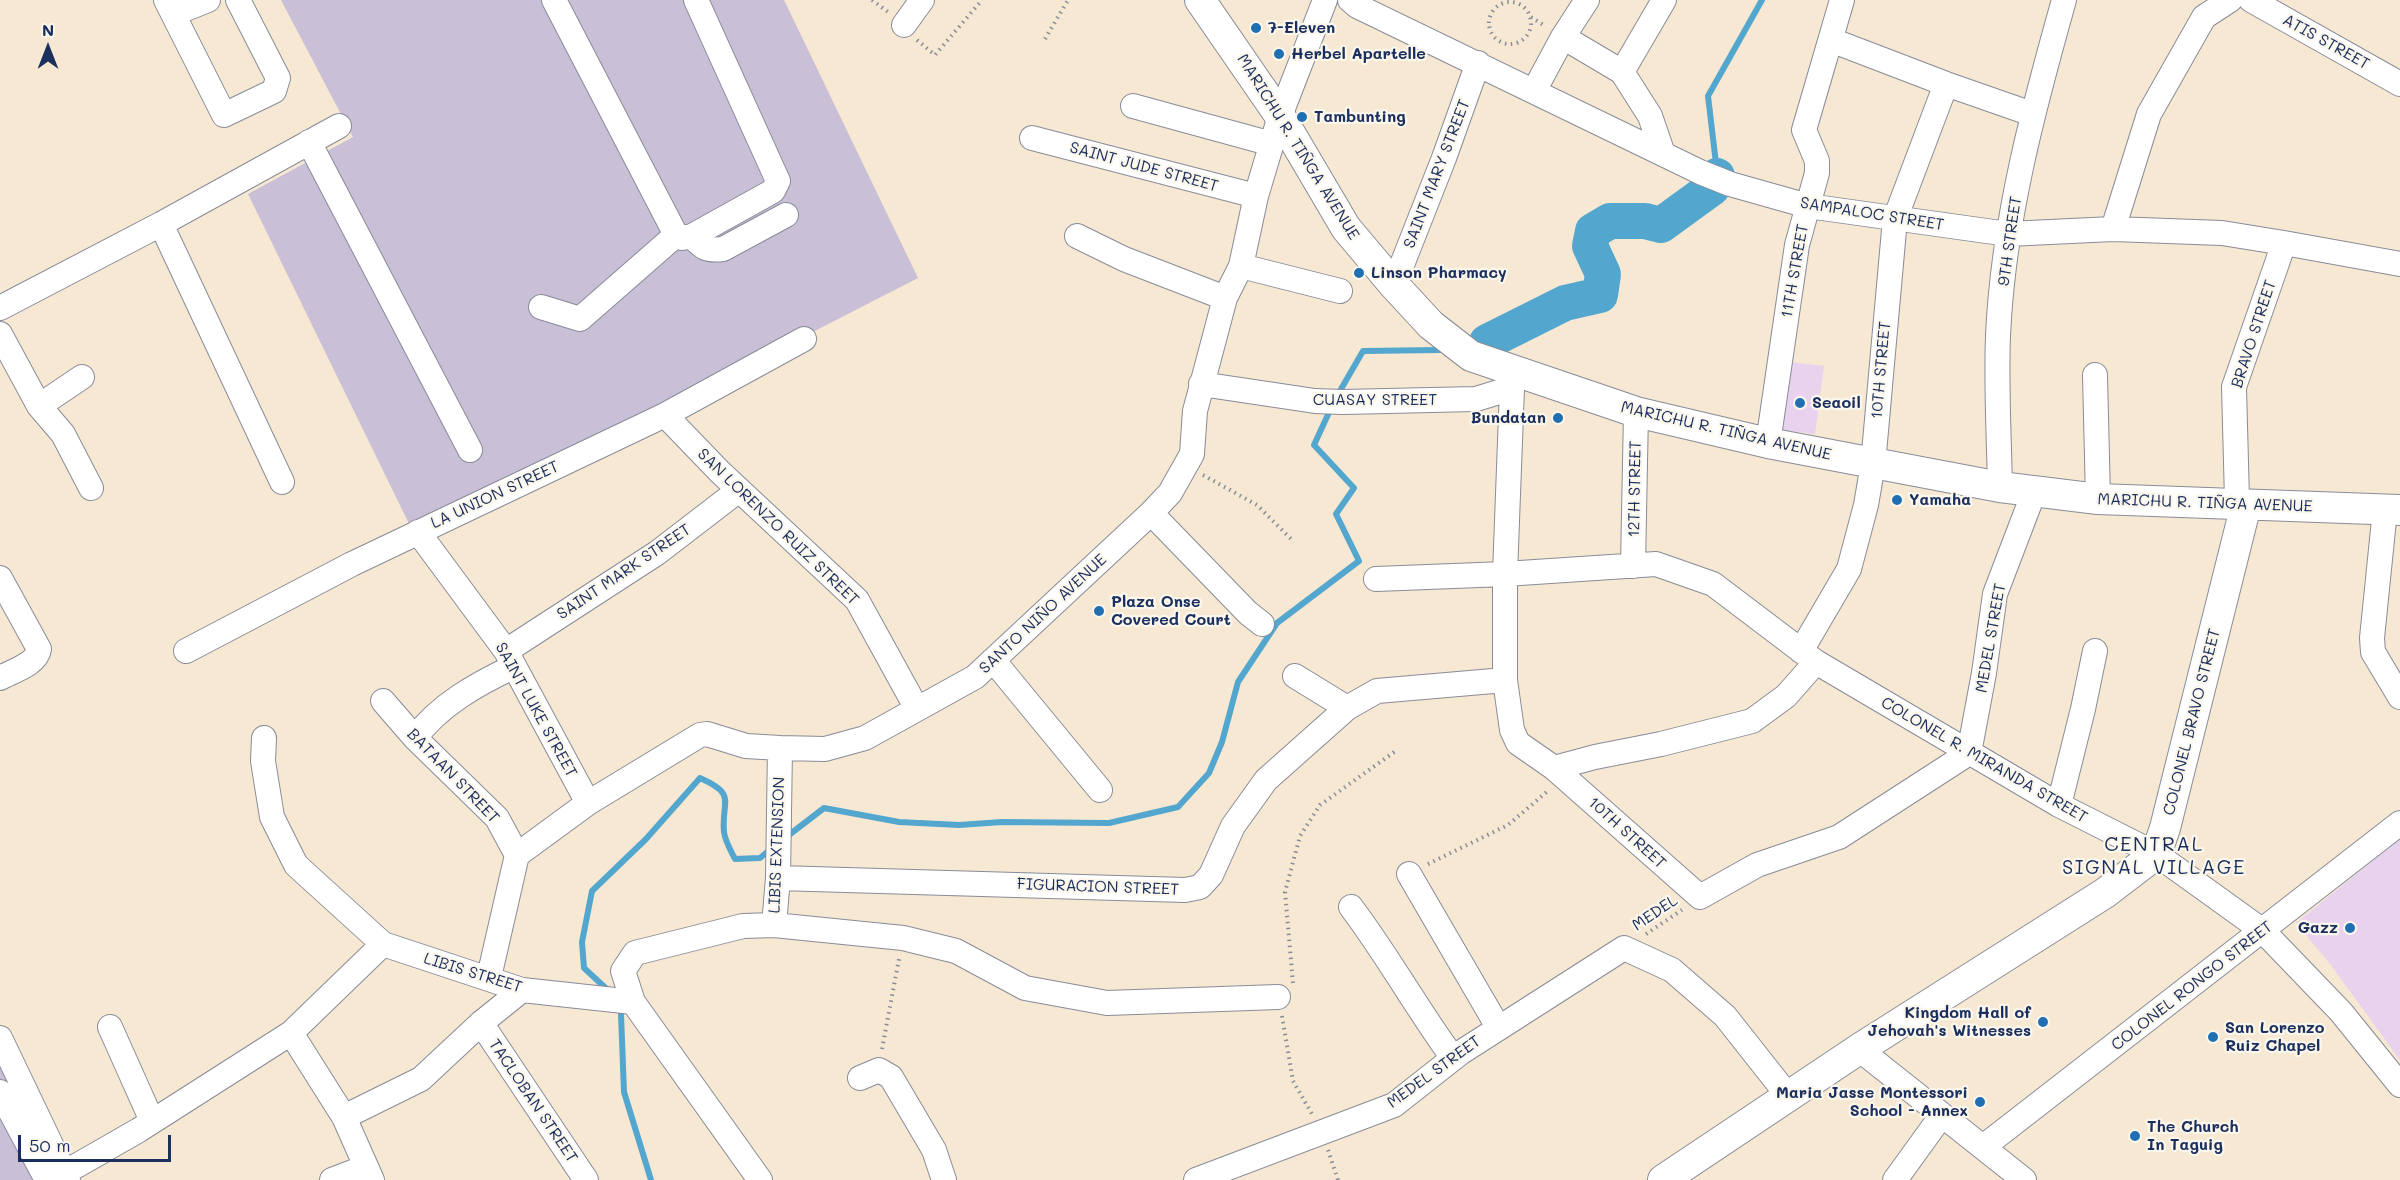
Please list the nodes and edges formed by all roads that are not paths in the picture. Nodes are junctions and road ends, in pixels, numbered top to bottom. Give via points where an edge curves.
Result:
1 (208, 0) edge
2 (238, 0) edge
3 (554, 0) edge
4 (696, 0) edge
5 (922, 0) edge
6 (1200, 0) edge
7 (1325, 0) edge
8 (1587, 0) edge
9 (1664, 0) edge
10 (1842, 0) edge
11 (2064, 0) edge
12 (2230, 0) edge
13 (2251, 0) edge
14 (1356, 2) edge
15 (169, 7) edge
16 (904, 25) dead end
17 (1563, 37) junction
18 (1831, 40) junction
19 (1478, 63) junction
20 (1622, 72) junction
21 (1946, 84) junction
22 (2400, 84) edge
23 (1534, 91) junction
24 (1133, 106) dead end
25 (2032, 114) junction
26 (1280, 116) junction
27 (339, 126) dead end
28 (1032, 138) dead end
29 (309, 142) junction
30 (1272, 144) junction
31 (1663, 154) junction
32 (1256, 196) junction
33 (1808, 206) junction
34 (786, 215) dead end
35 (1895, 219) junction
36 (161, 224) junction
37 (2113, 229) junction
38 (2008, 234) junction
39 (684, 236) junction
40 (1077, 236) dead end
41 (2284, 243) junction
42 (2400, 264) edge
43 (1241, 266) junction
44 (1394, 285) junction
45 (1340, 291) dead end
46 (1225, 298) junction
47 (541, 307) dead end
48 (0, 308) edge
49 (0, 334) edge
50 (804, 339) dead end
51 (2095, 375) dead end
52 (82, 377) dead end
53 (1513, 379) junction
54 (1201, 384) junction
55 (39, 406) junction
56 (1636, 412) junction
57 (665, 415) junction
58 (1768, 442) junction
59 (470, 450) dead end
60 (1873, 464) junction
61 (282, 483) dead end
62 (2000, 487) junction
63 (91, 488) dead end
64 (740, 490) junction
65 (2034, 492) junction
66 (2098, 499) junction
67 (2242, 502) junction
68 (2392, 510) edge
69 (1151, 513) junction
70 (418, 532) junction
71 (1633, 566) junction
72 (1505, 574) junction
73 (0, 578) edge
74 (1376, 579) dead end
75 (1262, 624) dead end
76 (186, 651) dead end
77 (2095, 651) dead end
78 (1808, 656) junction
79 (509, 659) junction
80 (993, 660) junction
81 (1295, 676) dead end
82 (0, 678) edge
83 (1505, 680) junction
84 (2400, 697) edge
85 (383, 702) dead end
86 (1347, 708) junction
87 (917, 709) junction
88 (264, 738) dead end
89 (415, 738) junction
90 (780, 748) junction
91 (1969, 753) junction
92 (1559, 772) junction
93 (1100, 790) dead end
94 (588, 803) junction
95 (2059, 805) junction
96 (2400, 823) edge
97 (2156, 854) junction
98 (517, 855) junction
99 (778, 855) junction
100 (1409, 874) dead end
101 (1352, 907) dead end
102 (774, 925) junction
103 (2264, 931) junction
104 (383, 945) junction
105 (489, 977) junction
106 (522, 990) junction
107 (1278, 997) road end
108 (633, 1002) junction
109 (481, 1023) junction
110 (110, 1027) dead end
111 (1498, 1027) junction
112 (291, 1033) junction
113 (0, 1038) edge
114 (1859, 1049) junction
115 (1453, 1058) junction
116 (869, 1074) road end
117 (2400, 1085) edge
118 (0, 1092) edge
119 (1789, 1097) junction
120 (1942, 1115) junction
121 (344, 1118) junction
122 (152, 1121) junction
123 (1983, 1147) junction
124 (369, 1174) edge
125 (59, 1178) edge
126 (332, 1180) edge
127 (586, 1180) edge
128 (760, 1180) edge
129 (944, 1180) edge
130 (1196, 1180) edge
131 (1663, 1180) edge
132 (1895, 1180) edge
133 (2024, 1180) edge

1 - 15 street
2 - 15 street via 278,78 274,91 224,115
3 - 39 street
4 - 39 street via 778,181 773,191
5 - 16 street
6 - 26 main road, MARICHU R. TIÑGA AVENUE
7 - 26 street, SANTO NIÑO AVENUE
8 - 17 street
9 - 20 street
10 - 18 street, 11TH STREET
11 - 25 street, 9TH STREET
12 - 37 street via 2204,17 2149,114
13 - 22 street, ATIS STREET
14 - 19 street, SAMPALOC STREET
17 - 20 street
17 - 23 street
18 - 21 street
18 - 33 street, 11TH STREET via 1804,130 1817,161
19 - 23 street, SAMPALOC STREET
19 - 44 street, SAINT MARY STREET
20 - 31 street via 1650,116
21 - 25 street
21 - 35 street, 10TH STREET
23 - 31 street, SAMPALOC STREET
24 - 30 street
25 - 38 street, 9TH STREET
26 - 30 street, SANTO NIÑO AVENUE
26 - 44 main road, MARICHU R. TIÑGA AVENUE via 1346,228
27 - 29 street
28 - 32 street, SAINT JUDE STREET
29 - 36 street
29 - 59 street
30 - 32 street, SANTO NIÑO AVENUE
31 - 33 street, SAMPALOC STREET via 1730,184
32 - 43 street, SANTO NIÑO AVENUE
33 - 35 street, SAMPALOC STREET
33 - 58 street, 11TH STREET via 1797,245
34 - 39 street via 723,249 711,251
35 - 38 street, SAMPALOC STREET
35 - 60 street, 10TH STREET
36 - 48 street
36 - 61 street
37 - 38 street, SAMPALOC STREET
37 - 41 street, SAMPALOC STREET via 2222,233
38 - 62 street, 9TH STREET via 1998,336
39 - 47 street via 580,319
40 - 46 street
41 - 42 street, SAMPALOC STREET
41 - 67 street, BRAVO STREET via 2235,387
43 - 45 street
43 - 46 street, SANTO NIÑO AVENUE
44 - 53 main road, MARICHU R. TIÑGA AVENUE via 1431,325 1472,356
46 - 54 street, SANTO NIÑO AVENUE
49 - 55 street
50 - 57 street, LA UNION STREET
51 - 66 street
52 - 55 street
53 - 54 street, CUASAY STREET via 1476,399 1342,402
53 - 56 main road, MARICHU R. TIÑGA AVENUE
53 - 72 street, 10TH STREET
54 - 69 street, SANTO NIÑO AVENUE via 1192,454 1170,493
55 - 63 street via 63,434
56 - 58 main road, MARICHU R. TIÑGA AVENUE
56 - 71 street, 12TH STREET
57 - 64 street, SAN LORENZO RUIZ STREET
57 - 70 street, LA UNION STREET
58 - 60 main road, MARICHU R. TIÑGA AVENUE
60 - 62 main road, MARICHU R. TIÑGA AVENUE
60 - 78 street, 10TH STREET via 1849,569
62 - 65 main road, MARICHU R. TIÑGA AVENUE
64 - 79 street, SAINT MARK STREET
64 - 87 street, SAN LORENZO RUIZ STREET via 857,600
65 - 66 main road, MARICHU R. TIÑGA AVENUE
65 - 91 street, MEDEL STREET via 1995,594
66 - 67 main road, MARICHU R. TIÑGA AVENUE
67 - 68 main road, MARICHU R. TIÑGA AVENUE
67 - 97 main road, COLONEL BRAVO STREET
68 - 84 street via 2372,638 2373,652
69 - 75 street
69 - 80 street, SANTO NIÑO AVENUE
70 - 76 street, LA UNION STREET
70 - 79 street, SAINT LUKE STREET
71 - 72 street, COLONEL R. MIRANDA STREET
71 - 78 street, COLONEL R. MIRANDA STREET via 1656,564 1713,584
72 - 74 street, COLONEL R. MIRANDA STREET
72 - 83 street, 10TH STREET
73 - 82 street via 39,649 33,661
77 - 95 street
78 - 91 street, COLONEL R. MIRANDA STREET
78 - 92 street, 10TH STREET via 1786,696 1752,722 1595,757
79 - 89 street, SAINT MARK STREET via 436,714
79 - 94 street, SAINT LUKE STREET
80 - 87 street, SANTO NIÑO AVENUE via 975,677
80 - 93 street
81 - 86 street
83 - 86 street, FIGURACION STREET via 1377,691
83 - 92 street, 10TH STREET via 1512,730 1518,743
85 - 89 street, BATAAN STREET
86 - 99 street, FIGURACION STREET via 1266,780 1233,826 1211,875 1200,887 1185,890
87 - 90 street, SANTO NIÑO AVENUE via 855,741 825,749
88 - 104 street, LIBIS STREET via 263,761 272,817 296,865
89 - 98 street, BATAAN STREET via 497,818
90 - 94 street, SANTO NIÑO AVENUE via 746,746 700,735
90 - 99 street, LIBIS EXTENSION
91 - 92 street, 10TH STREET via 1839,837 1757,865 1700,897
91 - 95 street, COLONEL R. MIRANDA STREET
94 - 98 street, SANTO NIÑO AVENUE
95 - 97 street, COLONEL R. MIRANDA STREET
96 - 103 street, COLONEL RONGO STREET
97 - 103 street, COLONEL R. MIRANDA STREET
97 - 114 main road via 2105,893
98 - 105 street
99 - 102 street, LIBIS EXTENSION
100 - 111 street
101 - 115 street
102 - 107 street via 903,938 956,951 1025,988 1107,1003
102 - 108 street, LIBIS EXTENSION via 743,926 635,953 623,971
103 - 117 street, COLONEL R. MIRANDA STREET via 2341,1012
103 - 123 street, COLONEL RONGO STREET
104 - 105 street, LIBIS STREET
104 - 112 street
105 - 106 street, LIBIS STREET
106 - 108 street, LIBIS STREET
106 - 109 street
108 - 128 street
109 - 121 street via 421,1079
109 - 127 street, TACLOBAN STREET
110 - 122 street
111 - 115 street, MEDEL STREET
111 - 119 street, MEDEL STREET via 1624,948 1672,970 1725,1016
112 - 121 street
112 - 122 street
113 - 125 street
114 - 119 main road
114 - 120 street
115 - 130 street, MEDEL STREET via 1394,1105
116 - 129 street via 891,1077 934,1150
118 - 125 street
119 - 131 main road
120 - 123 street
120 - 132 street
121 - 124 street
122 - 125 street
123 - 133 street
124 - 126 street

